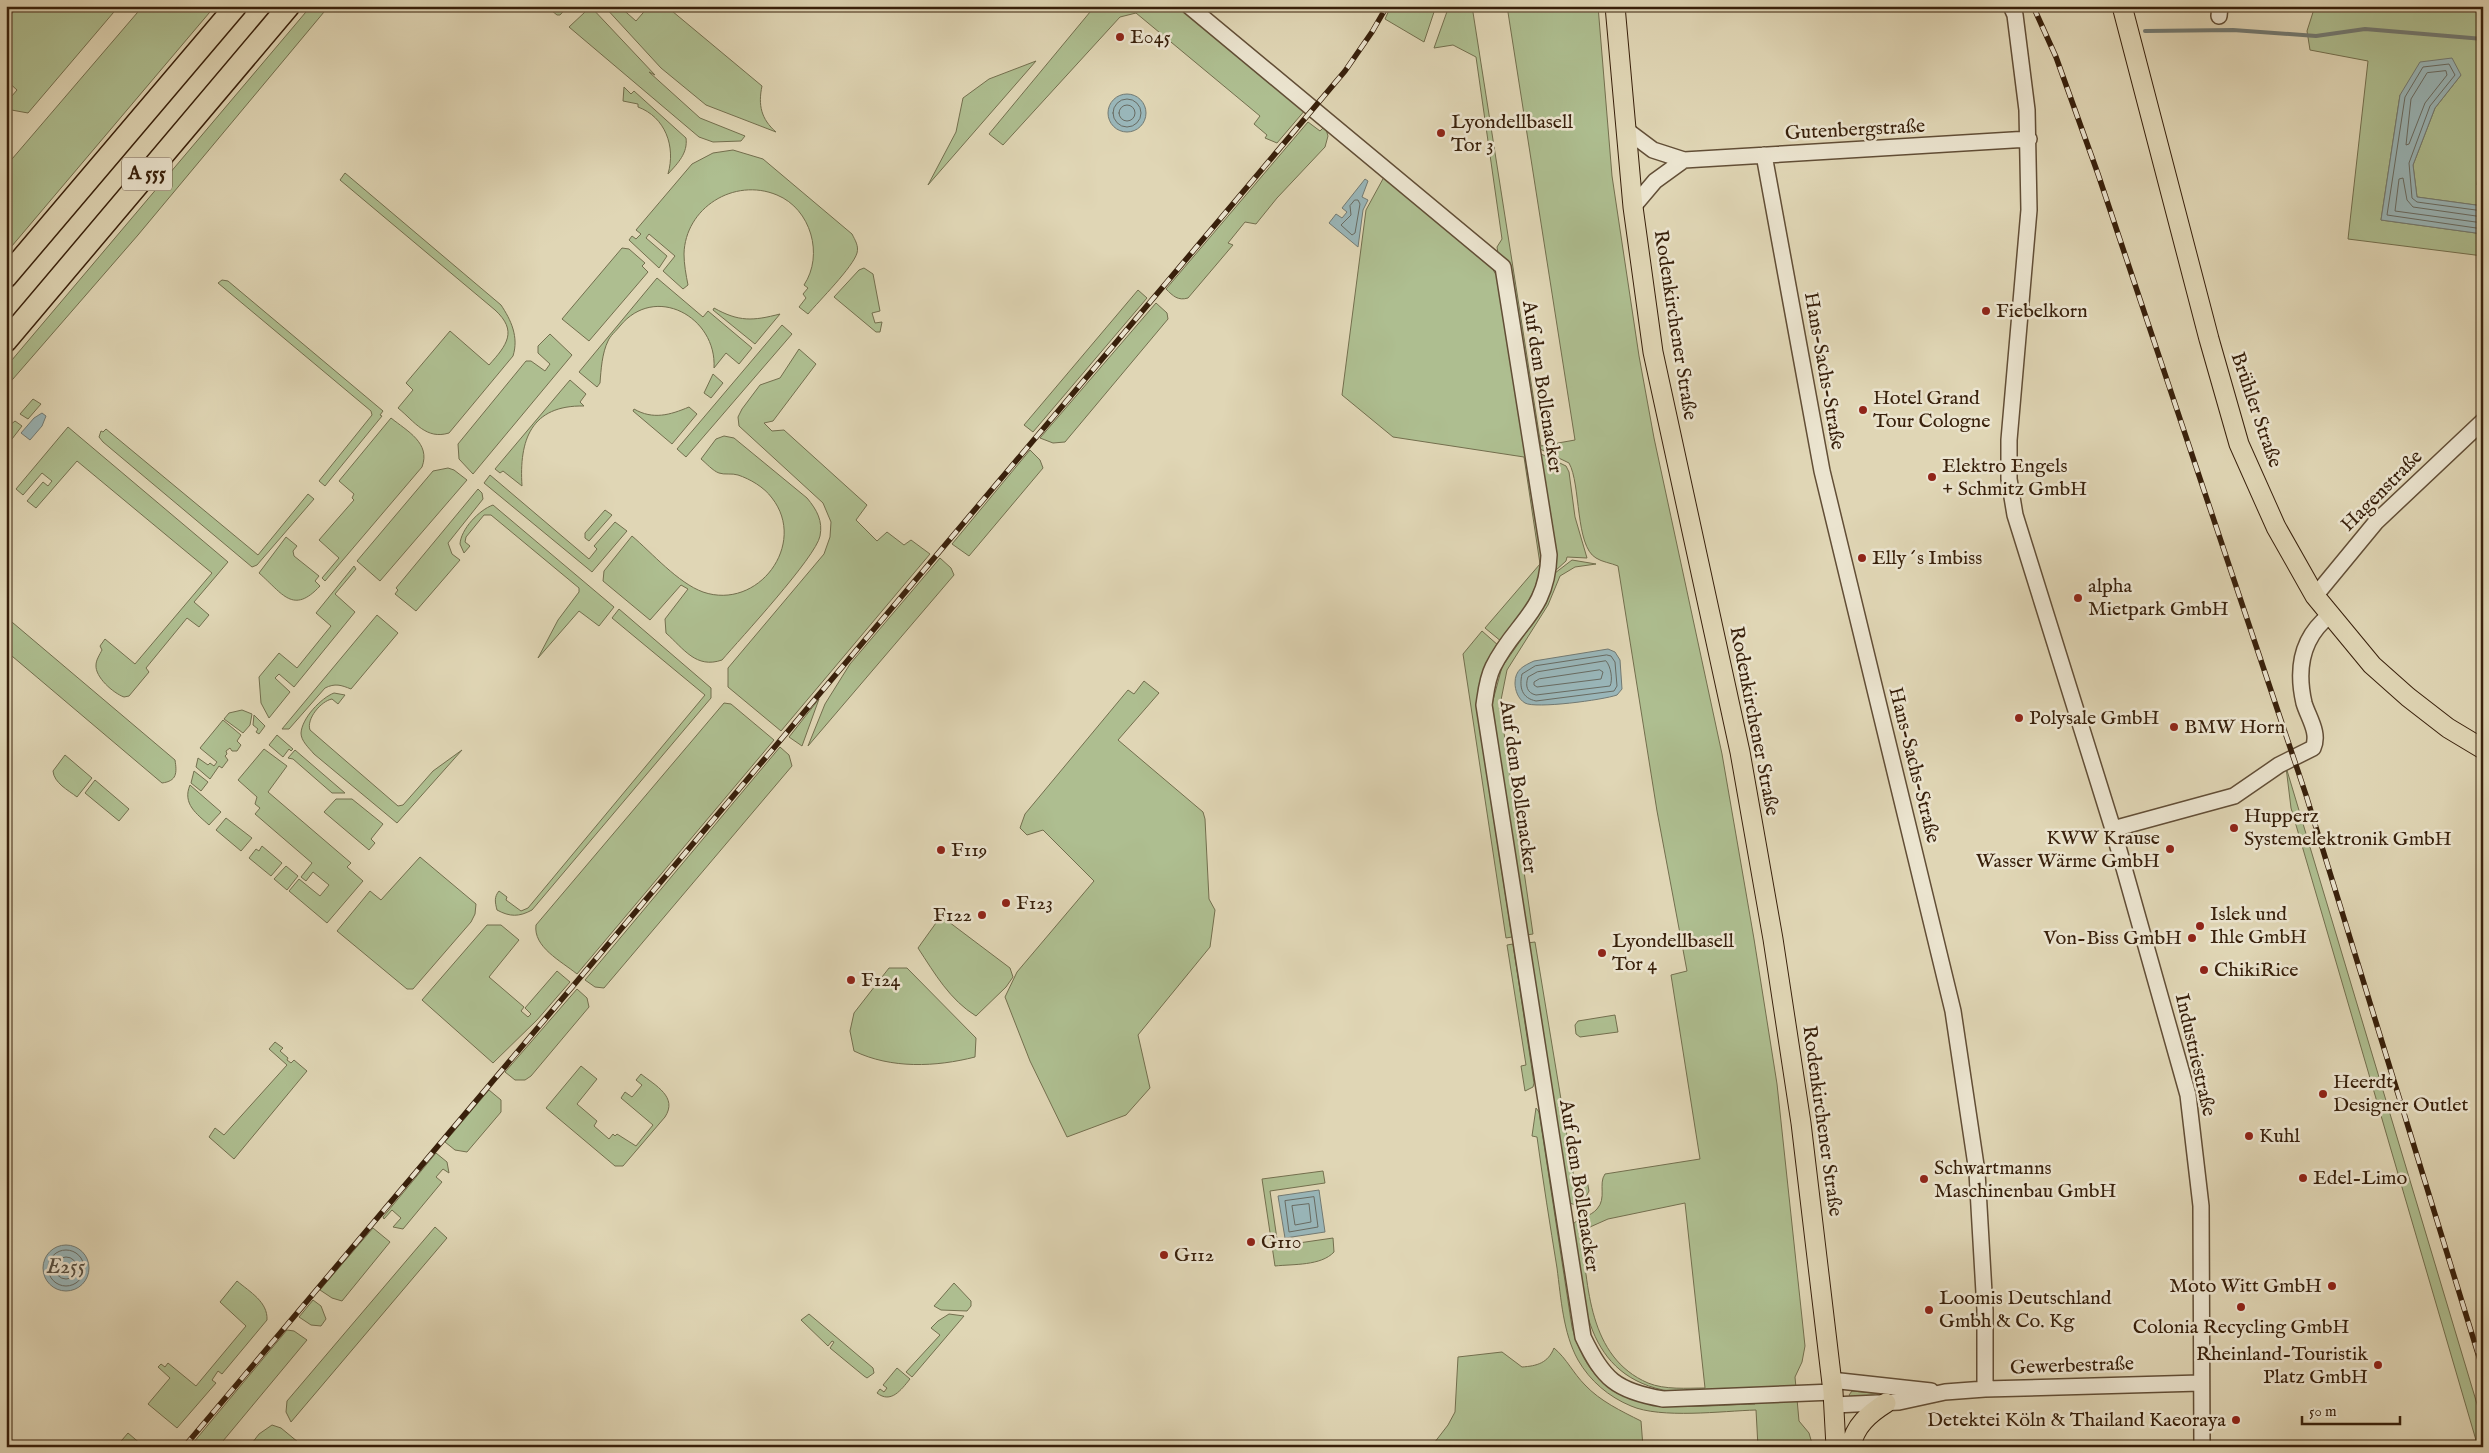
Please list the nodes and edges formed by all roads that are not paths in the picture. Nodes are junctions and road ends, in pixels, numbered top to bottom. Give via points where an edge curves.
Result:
1 (236, 6) edge
2 (289, 6) edge
3 (1189, 6) edge
4 (1615, 6) edge
5 (2011, 6) edge
6 (2122, 6) edge
7 (1625, 129) junction
8 (2029, 139) junction
9 (1764, 155) junction
10 (1684, 160) junction
11 (1633, 207) junction
12 (6, 277) edge
13 (6, 341) edge
14 (2483, 421) edge
15 (2315, 596) junction
16 (2330, 615) junction
17 (2483, 749) edge
18 (2113, 829) junction
19 (2200, 1383) junction
20 (1985, 1389) junction
21 (1833, 1392) junction
22 (1945, 1392) junction
23 (1886, 1403) junction
24 (1836, 1447) edge
25 (1851, 1447) edge
26 (2202, 1447) edge

1 - 12 highway, A 555
2 - 13 highway, A 555
3 - 21 street, Auf dem Bollenacker via 1503,267 1549,555 1542,595 1493,666 1484,705 1583,1337 1596,1364 1619,1387 1639,1395 1663,1399
4 - 7 main road, Rodenkirchener Straße
5 - 8 street, Industriestraße via 2016,15 2024,74
6 - 15 main road, Brühler Straße via 2239,444 2276,527
7 - 10 street via 1653,150
7 - 11 main road, Rodenkirchener Straße
8 - 9 street, Gutenbergstraße
8 - 18 street, Industriestraße via 2029,210 2009,440 2009,479 2015,515
9 - 10 street, Gutenbergstraße
9 - 20 street, Hans-Sachs-Straße via 1822,471 1952,1011 1977,1172 1985,1310
10 - 11 street via 1655,181
11 - 21 main road, Rodenkirchener Straße via 1653,352 1740,752 1773,939 1801,1123
14 - 15 street, Hagenstraße via 2376,522
15 - 16 main road, Brühler Straße
16 - 17 main road, Brühler Straße via 2372,665 2408,697 2448,728
16 - 18 street via 2316,626 2307,642 2300,669 2304,702 2316,743 2313,748 2278,765 2234,796
18 - 19 street, Industriestraße via 2188,1095 2201,1206 2204,1326
19 - 20 street, Gewerbestraße
19 - 26 street, Industriestraße
20 - 22 street, Gewerbestraße
21 - 22 street, Gewerbestraße
21 - 23 street, Gewerbestraße
21 - 24 main road, Rodenkirchener Straße
22 - 23 street, Gewerbestraße
23 - 25 main road via 1863,1421 1852,1437

